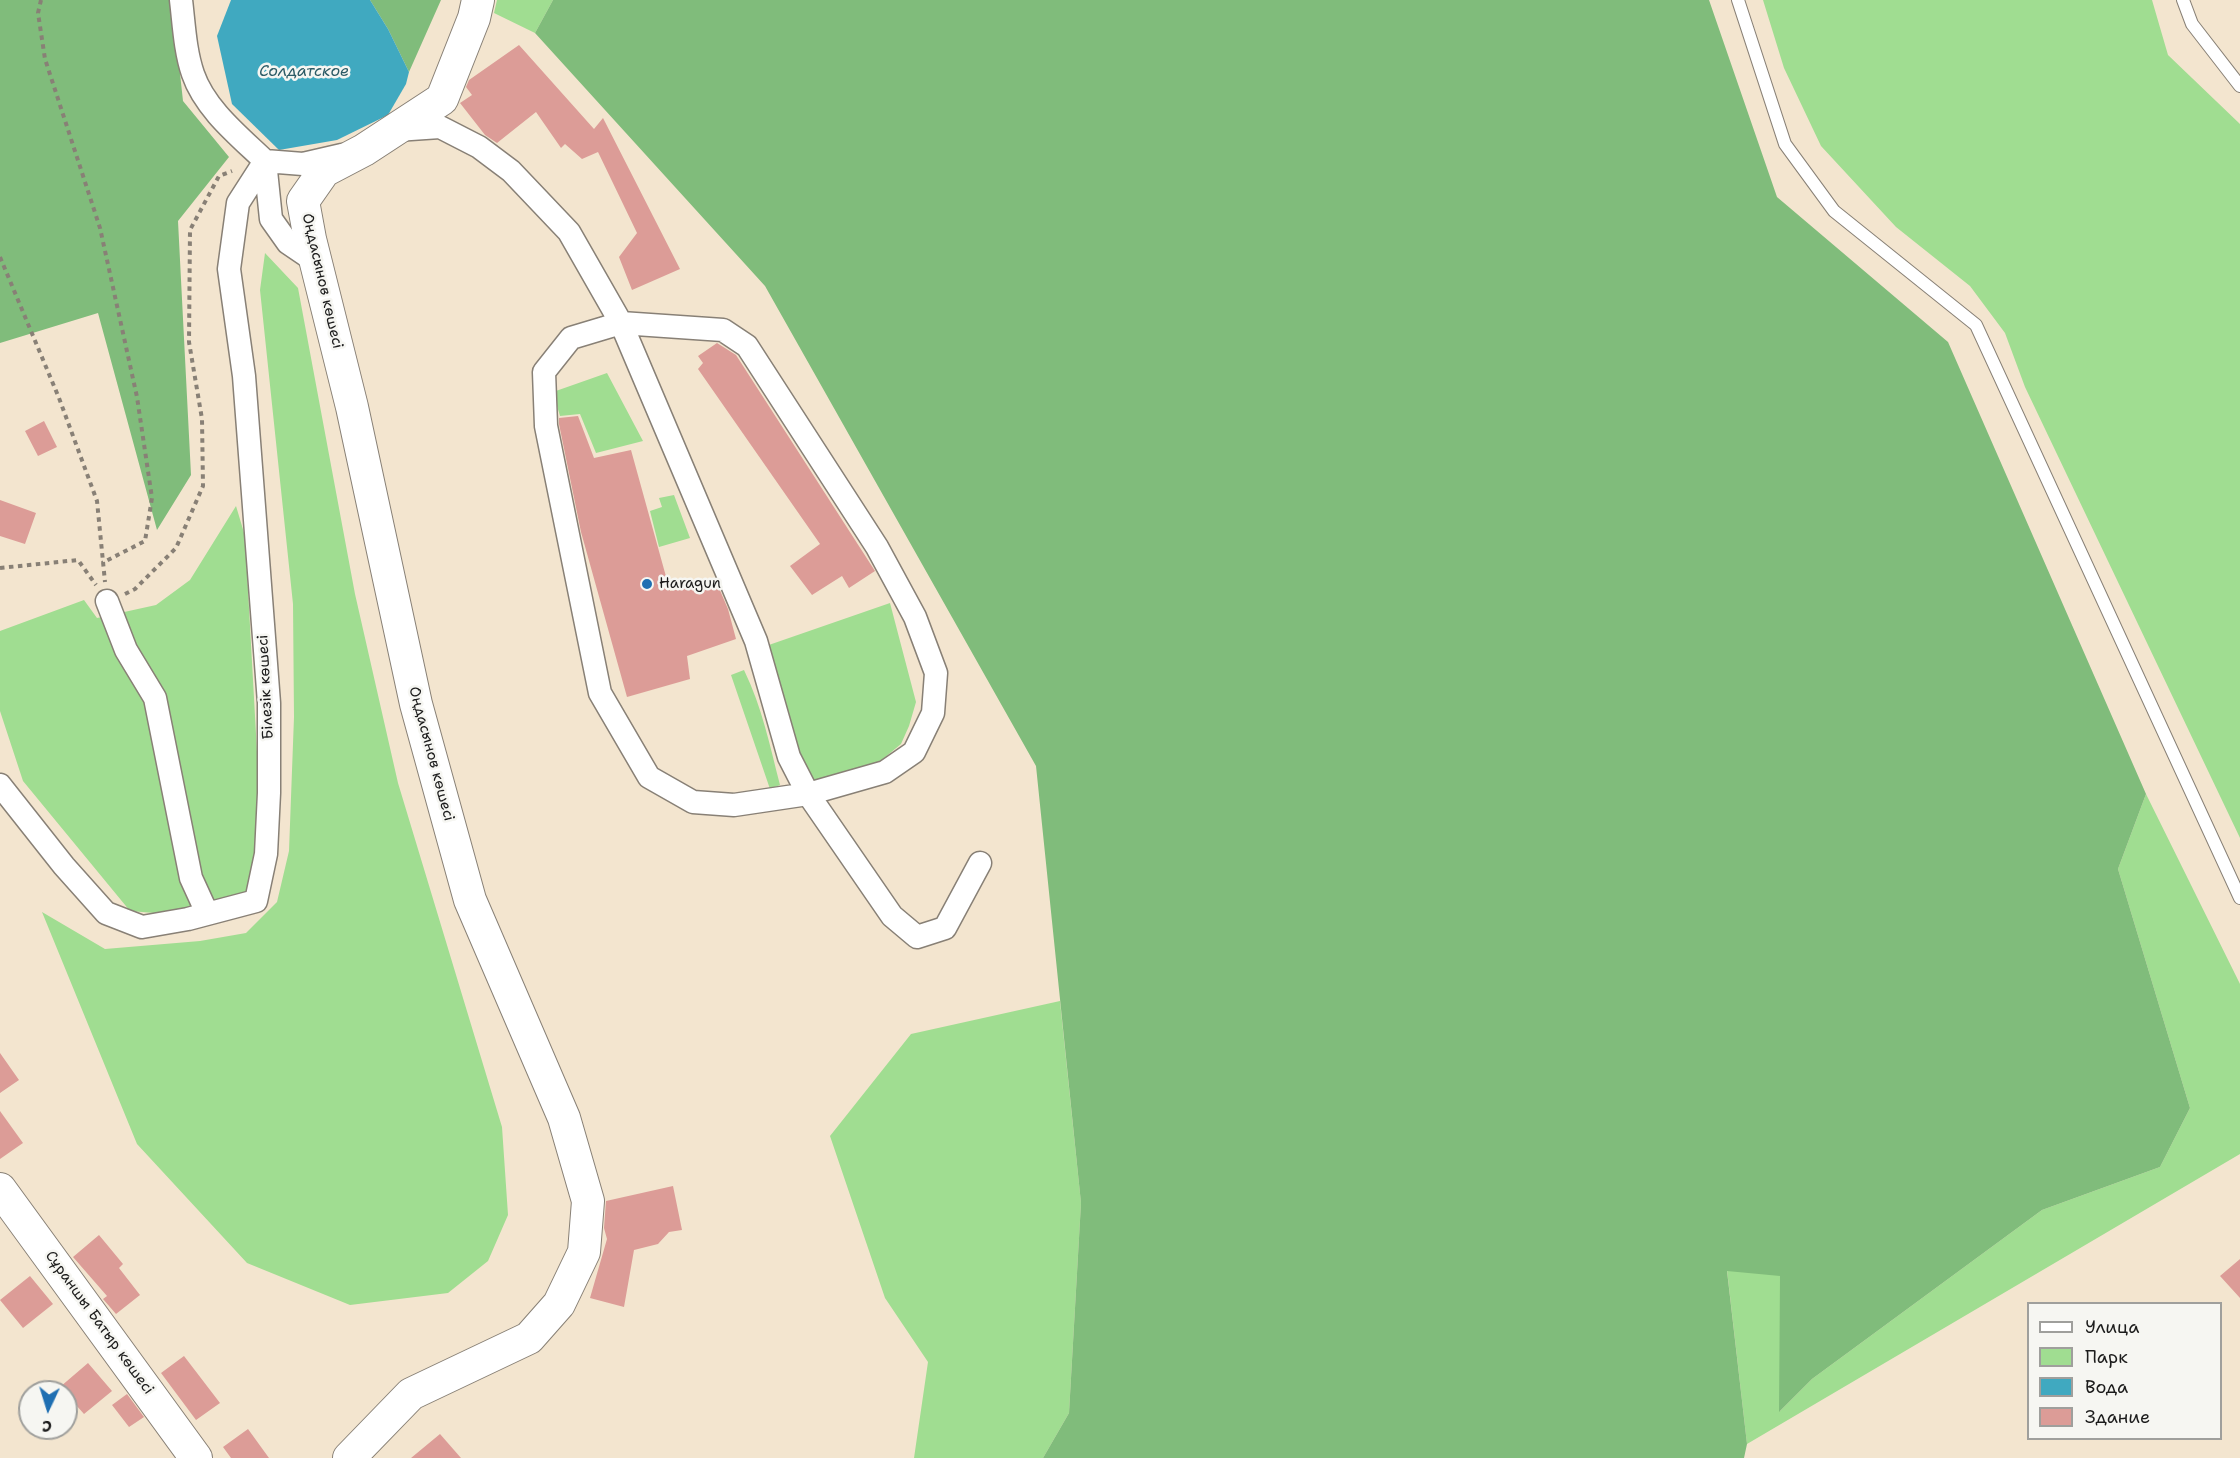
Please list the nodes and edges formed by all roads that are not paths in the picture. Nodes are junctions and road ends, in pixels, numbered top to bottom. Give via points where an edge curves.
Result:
1 (181, 0) edge
2 (478, 0) edge
3 (1738, 0) edge
4 (2183, 0) edge
5 (2240, 86) edge
6 (393, 131) junction
7 (364, 150) junction
8 (264, 161) junction
9 (316, 262) junction
10 (621, 323) junction
11 (107, 601) road end
12 (0, 785) edge
13 (808, 794) junction
14 (980, 862) dead end
15 (2240, 898) edge
16 (207, 913) junction
17 (0, 1189) edge
18 (196, 1458) edge
19 (349, 1458) edge

1 - 8 street via 194,76 216,114
2 - 6 street, Оңдасынов көшесі via 442,99
3 - 15 lane via 1785,144 1834,211 1976,325
4 - 5 lane via 2192,24
6 - 7 street, Оңдасынов көшесі
6 - 10 street via 440,127 478,147 511,171 568,232
7 - 8 street via 303,164
7 - 9 street, Оңдасынов көшесі via 324,171 303,201
8 - 9 street via 271,219 288,243
8 - 16 street, Білезік көшесі via 238,203 229,269 244,376 269,703 266,854 256,901
9 - 19 street, Оңдасынов көшесі via 352,407 416,704 470,900 564,1118 588,1201 584,1252 559,1304 529,1338 411,1394
10 - 13 street via 756,641 789,757
10 - 13 street via 571,338 544,372 546,426 600,693 649,777 693,802 734,805
10 - 13 street via 723,330 747,345 877,547 915,617 936,673 933,713 914,752 885,772
11 - 16 street via 126,650 155,698 190,878
12 - 16 street, Білезік көшесі via 106,913 142,927
13 - 14 street via 892,916 917,937 945,928
17 - 18 street, Сұраншы Батыр көшесі

